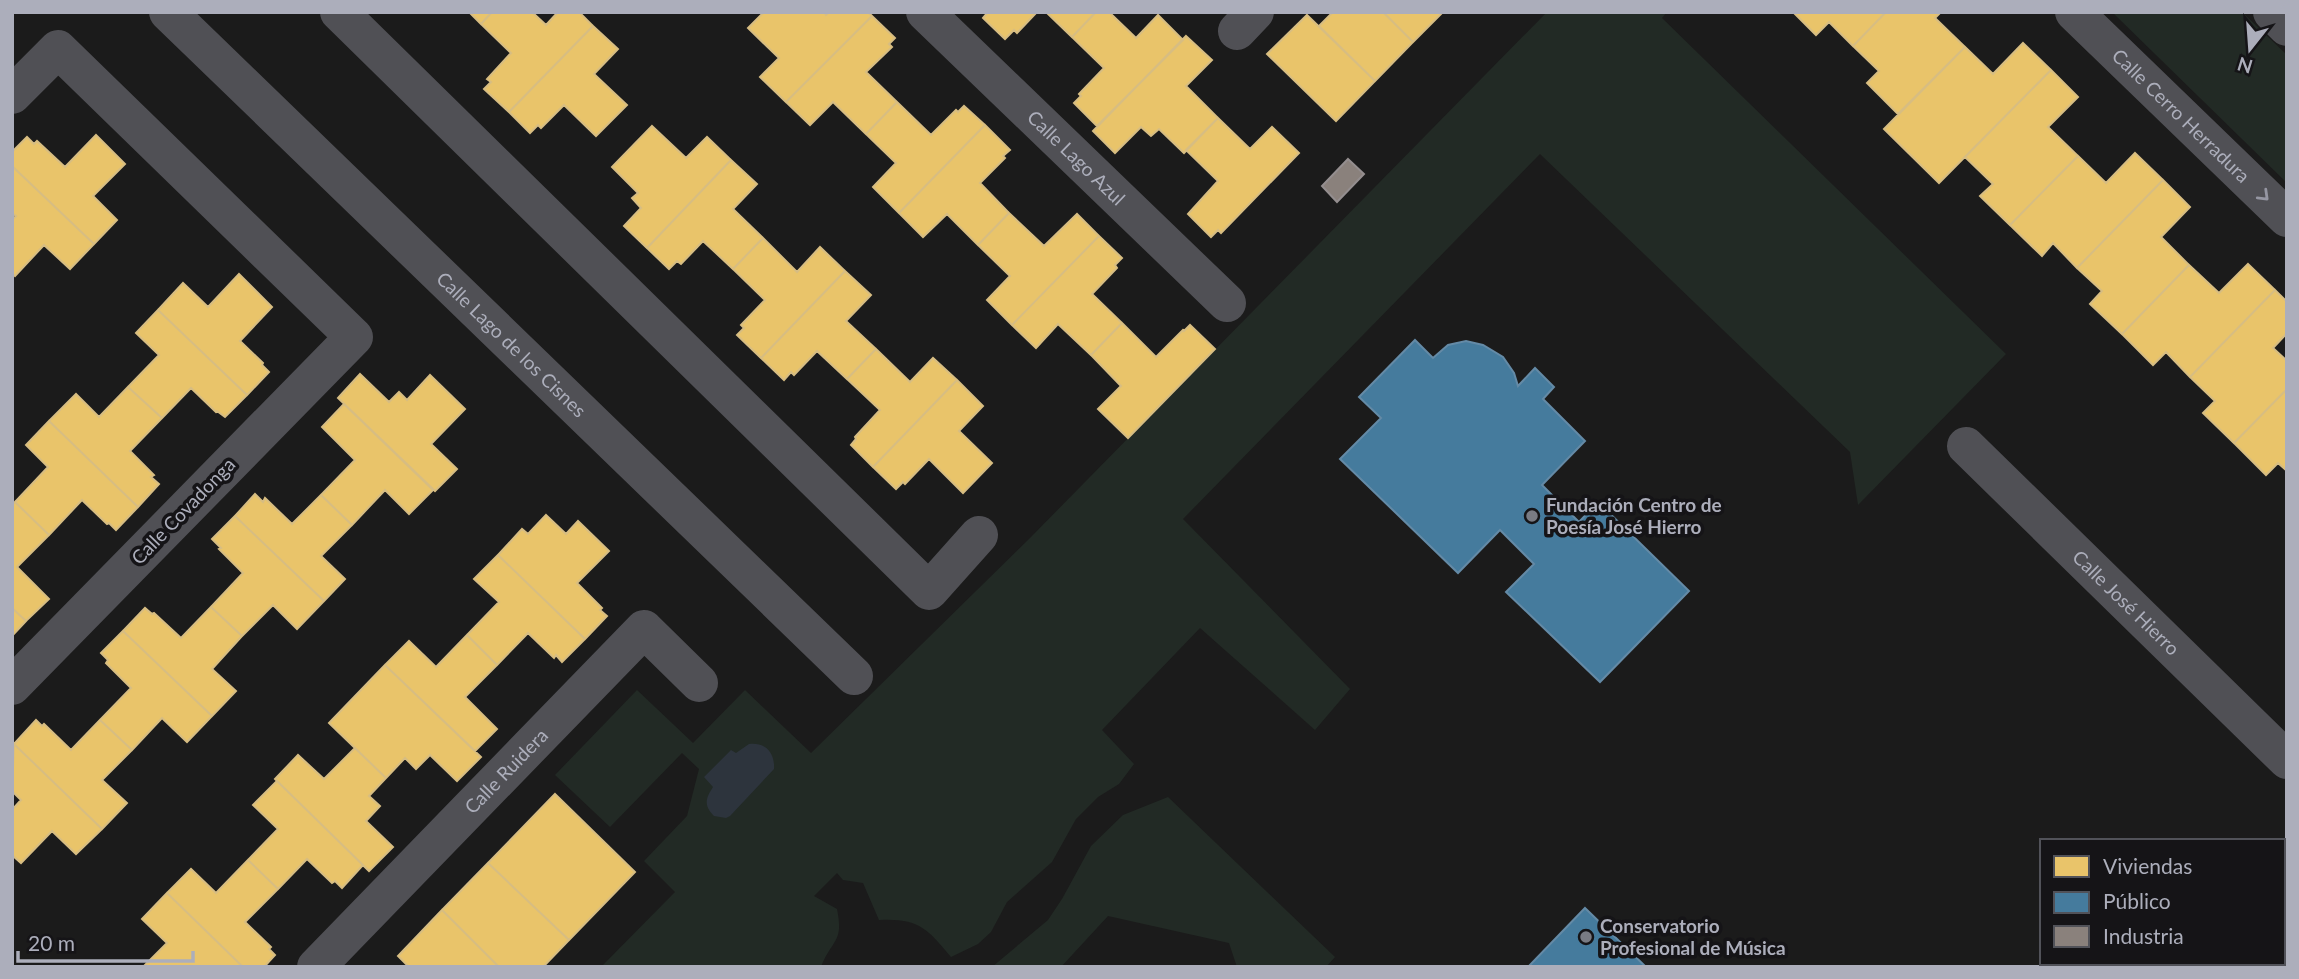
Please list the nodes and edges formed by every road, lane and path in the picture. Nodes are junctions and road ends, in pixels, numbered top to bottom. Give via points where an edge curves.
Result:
1 (168, 12) edge
2 (339, 12) edge
3 (925, 12) edge
4 (2074, 12) edge
5 (2272, 12) edge
6 (2287, 27) edge
7 (12, 95) edge
8 (2287, 219) edge
9 (1227, 303) dead end
10 (1966, 446) dead end
11 (979, 535) dead end
12 (854, 676) dead end
13 (699, 683) dead end
14 (12, 686) edge
15 (2287, 761) edge
16 (316, 967) edge

1 - 12 street, Calle Lago de los Cisnes
2 - 11 street via 929,591
3 - 9 street, Calle Lago Azul
4 -> 8 street, Calle Cerro Herradura
5 - 6 street
7 - 14 street, Calle Covadonga via 58,49 354,337
10 - 15 street, Calle José Hierro
13 - 16 street, Calle Ruidera via 644,629

